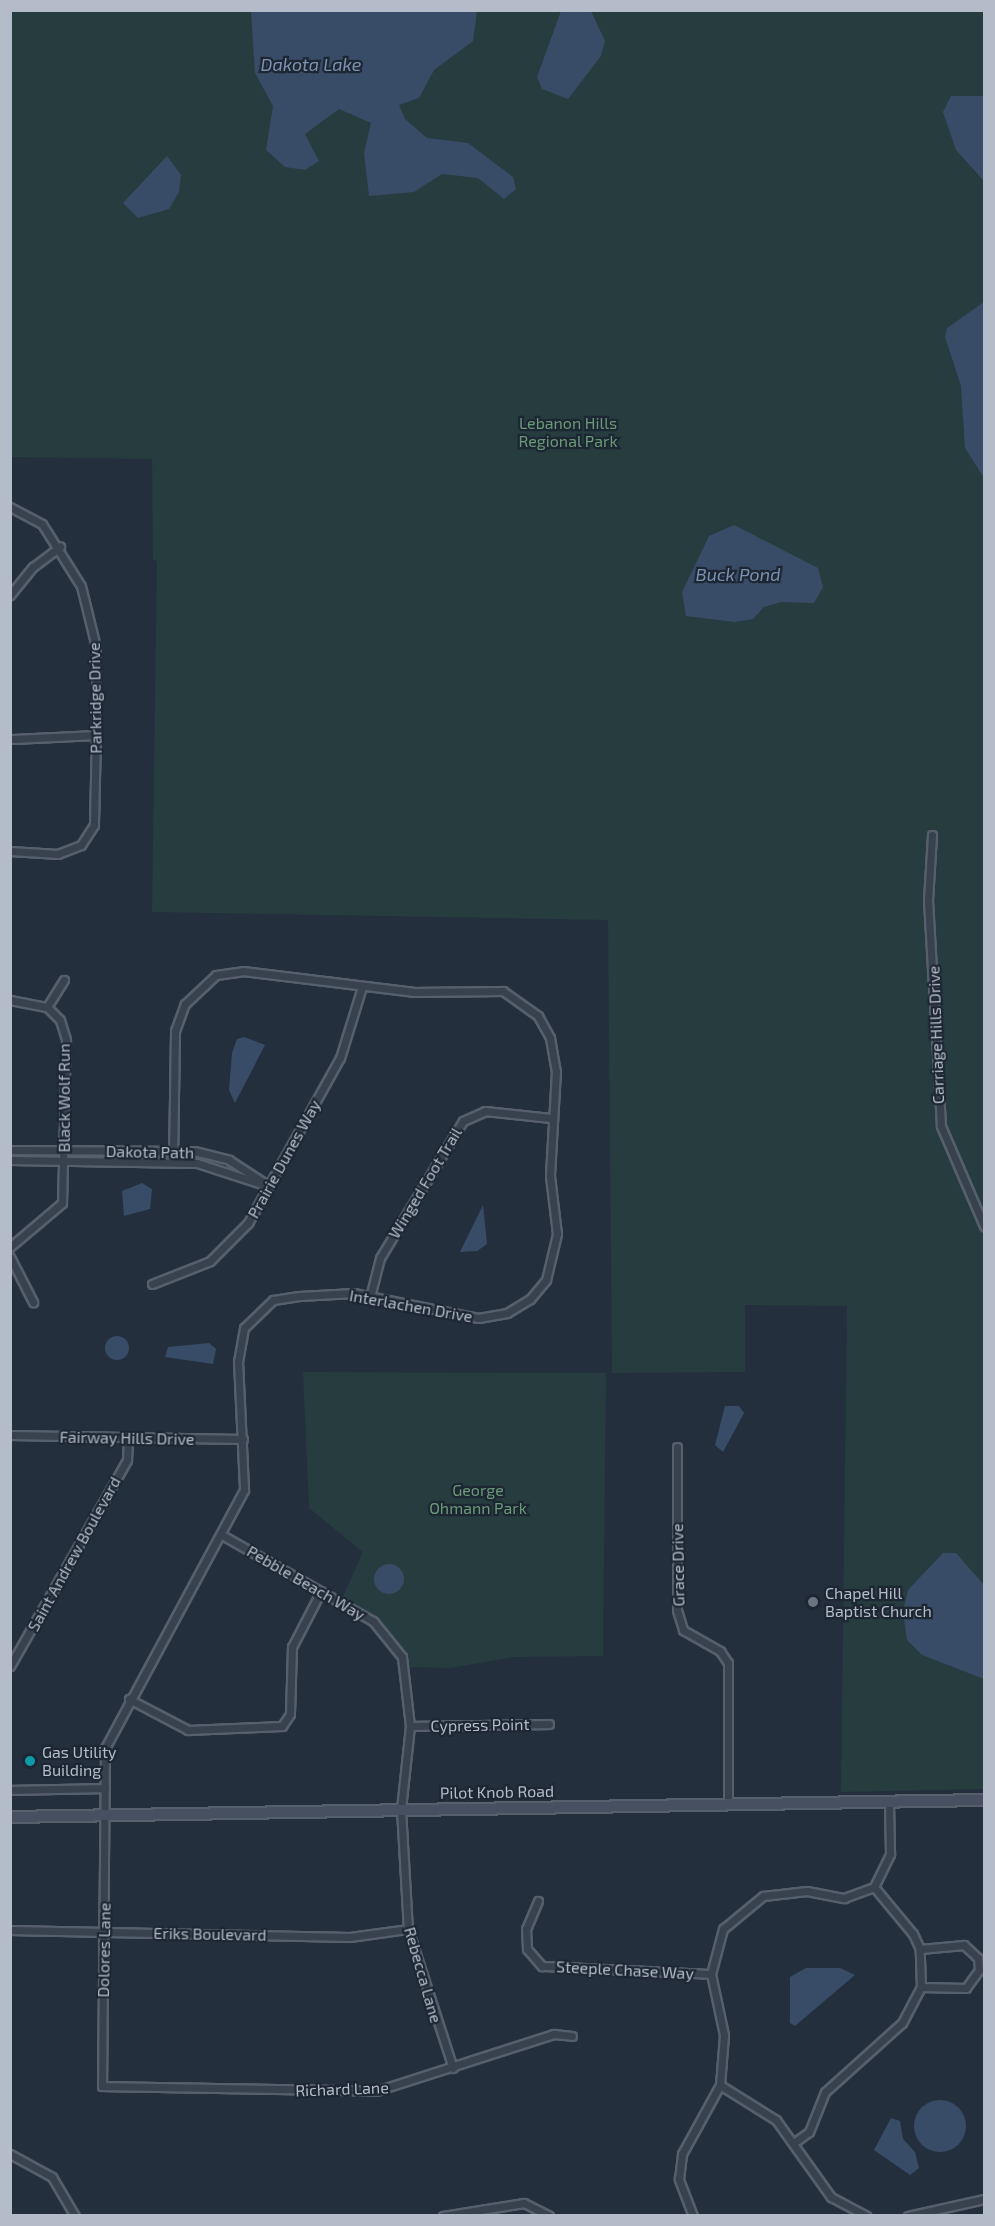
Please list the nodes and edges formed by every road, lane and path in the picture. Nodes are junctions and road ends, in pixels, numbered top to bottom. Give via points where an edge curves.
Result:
1 (10, 507) edge
2 (60, 547) junction
3 (10, 595) edge
4 (96, 735) junction
5 (13, 739) dead end
6 (932, 835) dead end
7 (10, 851) edge
8 (64, 980) dead end
9 (362, 987) junction
10 (10, 1000) edge
11 (48, 1006) junction
12 (551, 1118) junction
13 (10, 1150) edge
14 (64, 1150) junction
15 (173, 1151) junction
16 (10, 1160) edge
17 (64, 1161) junction
18 (172, 1161) junction
19 (269, 1186) junction
20 (984, 1226) edge
21 (10, 1247) edge
22 (10, 1257) edge
23 (152, 1284) dead end
24 (370, 1297) junction
25 (33, 1302) dead end
26 (10, 1435) edge
27 (128, 1438) junction
28 (243, 1439) junction
29 (677, 1447) dead end
30 (222, 1535) junction
31 (321, 1591) junction
32 (10, 1666) edge
33 (129, 1699) junction
34 (549, 1724) dead end
35 (410, 1726) junction
36 (105, 1788) junction
37 (10, 1790) edge
38 (984, 1800) edge
39 (889, 1801) junction
40 (728, 1804) junction
41 (401, 1809) junction
42 (104, 1814) junction
43 (10, 1816) edge
44 (874, 1887) junction
45 (538, 1901) dead end
46 (408, 1929) junction
47 (10, 1930) edge
48 (105, 1932) junction
49 (920, 1949) junction
50 (711, 1974) junction
51 (921, 1987) junction
52 (572, 2036) dead end
53 (453, 2068) junction
54 (720, 2085) junction
55 (102, 2086) joint
56 (795, 2142) junction
57 (10, 2154) edge
58 (984, 2199) edge
59 (75, 2216) edge
60 (443, 2216) edge
61 (549, 2216) edge
62 (693, 2216) edge
63 (866, 2216) edge
64 (908, 2216) edge

1 - 2 street, Parkridge Drive via 42,524
2 - 3 street via 33,567
2 - 4 street, Parkridge Drive via 93,622
4 - 5 street
4 - 7 street, Parkridge Drive via 94,825 81,845 58,854
6 - 20 street, Carriage Hills Drive via 928,900 941,1126
8 - 11 street
9 - 12 street, Interlachen Drive via 413,992 482,987 522,1003 538,1016 555,1054
9 - 15 street, Interlachen Drive via 243,971 216,975 203,984 185,1004 175,1031
9 - 19 street, Prairie Dunes Way via 340,1058
10 - 11 street
11 - 14 street, Black Wolf Run via 60,1020 66,1040
12 - 24 street, Winged Foot Trail via 485,1111 463,1121 380,1258
12 - 24 street, Interlachen Drive via 555,1258 530,1299 507,1313 478,1318
13 - 14 street, Dakota Path
14 - 15 street, Dakota Path
14 - 17 street, Black Wolf Run
15 - 18 street, Interlachen Drive
15 - 19 street, Dakota Path via 230,1160
16 - 17 street, Dakota Path
17 - 18 street, Dakota Path
17 - 21 street, Black Wolf Run via 62,1203
18 - 19 street, Dakota Path via 220,1168
19 - 23 street, Prairie Dunes Way via 248,1223 210,1261
22 - 25 street
24 - 28 street, Interlachen Drive via 299,1296 273,1300 256,1313 239,1344
26 - 27 street, Fairway Hills Drive
27 - 28 street, Fairway Hills Drive
27 - 32 street, Saint Andrew Boulevard via 127,1460
28 - 30 street, Interlachen Drive via 244,1490
29 - 40 street, Grace Drive via 677,1610 683,1630 720,1651 728,1663
30 - 31 street, Pebble Beach Way
30 - 33 street, Interlachen Drive
31 - 33 street via 292,1647 290,1714 282,1726 188,1730
31 - 35 street, Pebble Beach Way via 373,1621 396,1644 408,1677
33 - 36 street, Interlachen Drive via 105,1748
34 - 35 street, Cypress Point
35 - 41 street, Pebble Beach Way
36 - 37 street
36 - 42 street, Interlachen Drive
38 - 39 main road, Pilot Knob Road
39 - 40 main road, Pilot Knob Road
39 - 44 street via 890,1854
40 - 41 main road, Pilot Knob Road
41 - 42 main road, Pilot Knob Road
41 - 46 street, Rebecca Lane
42 - 43 main road, Pilot Knob Road
42 - 48 street, Dolores Lane
44 - 49 street
44 - 50 street via 844,1898 797,1891 763,1896 723,1929
45 - 50 street, Steeple Chase Way via 526,1929 526,1949 542,1966
46 - 48 street, Eriks Boulevard via 350,1937
46 - 53 street, Rebecca Lane
47 - 48 street, Eriks Boulevard
48 - 55 street, Dolores Lane
49 - 51 street
49 - 51 street via 964,1945 978,1958 979,1970 966,1988
50 - 54 street via 724,2036
51 - 56 street via 902,2023 825,2092 809,2132
52 - 53 street, Richard Lane via 554,2034
53 - 55 street, Richard Lane via 376,2091
54 - 56 street via 776,2120
54 - 62 street via 682,2154 679,2179
56 - 63 street via 831,2197
57 - 59 street via 52,2177
58 - 64 street
60 - 61 street via 524,2203 539,2206

